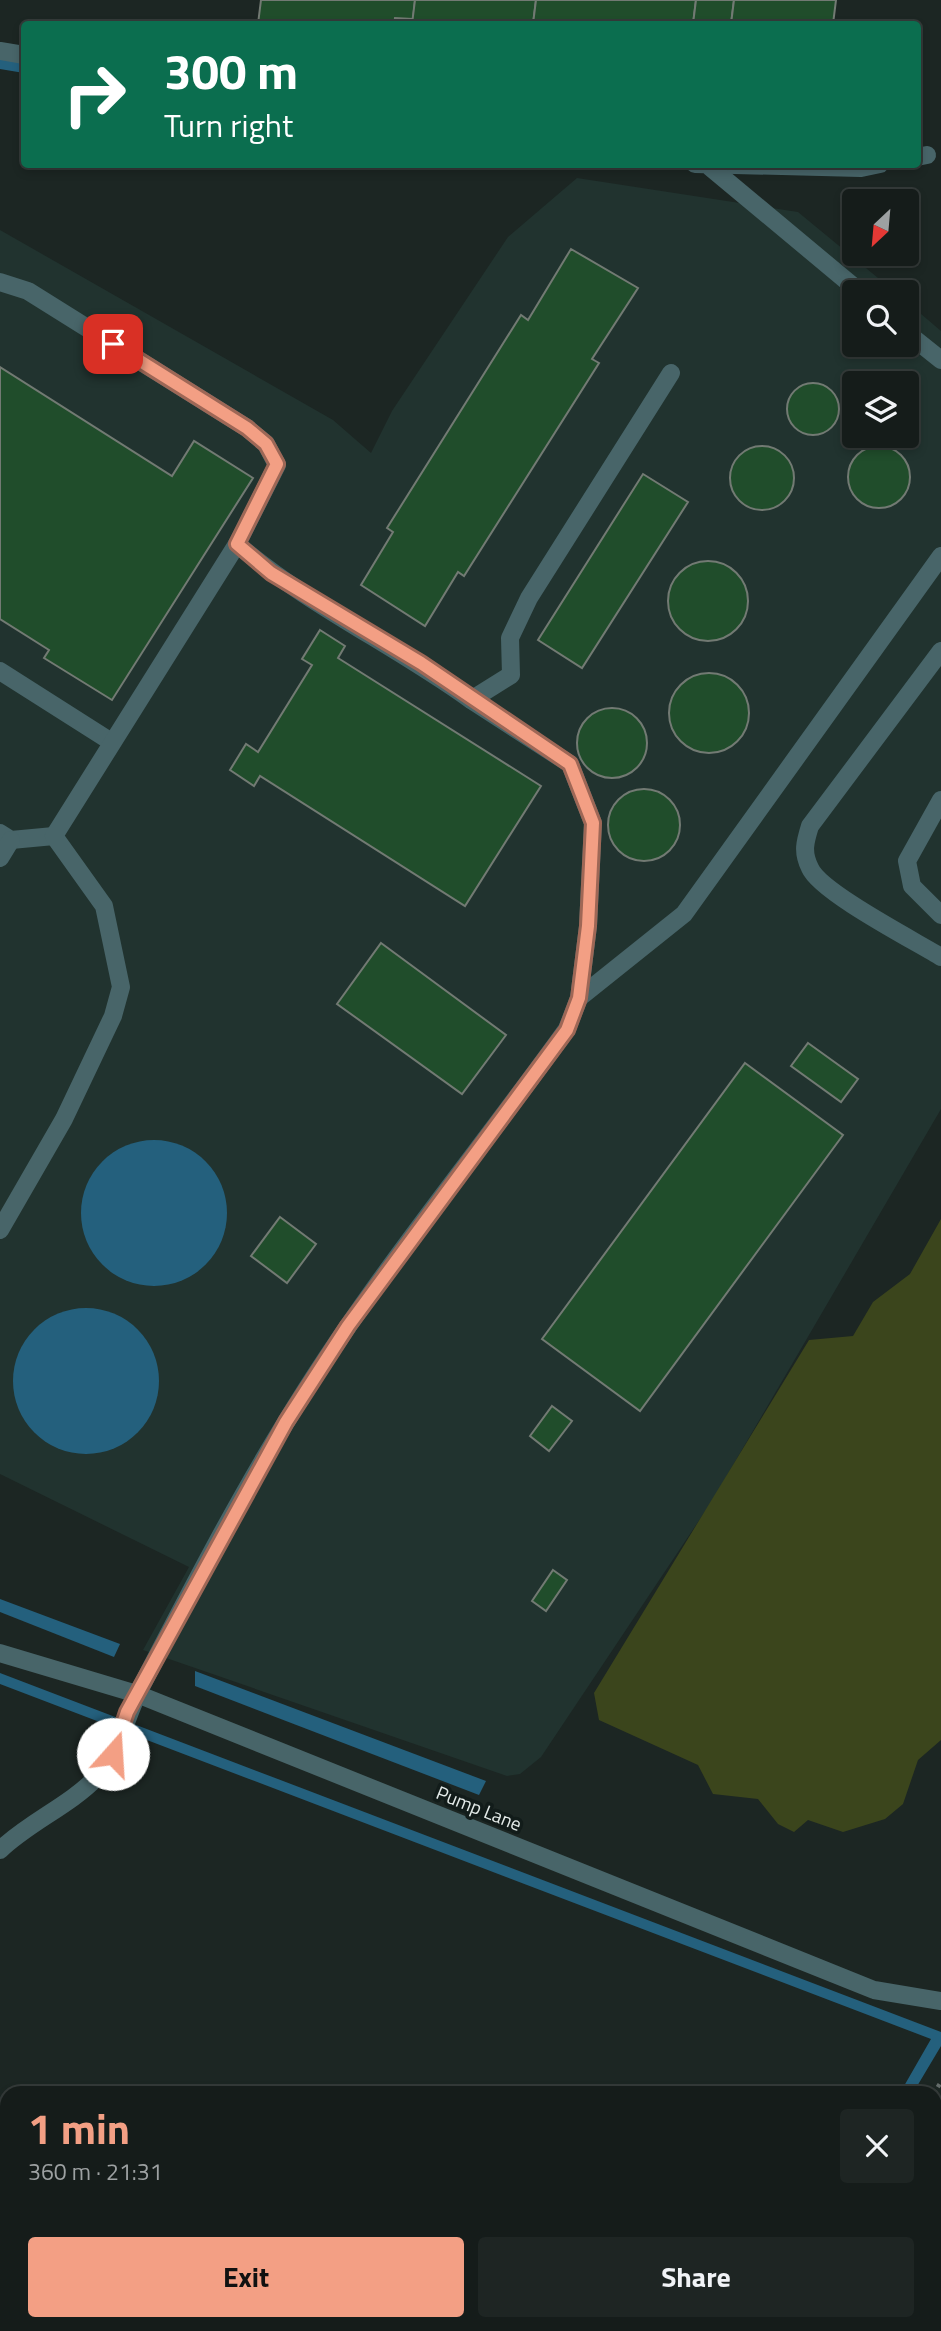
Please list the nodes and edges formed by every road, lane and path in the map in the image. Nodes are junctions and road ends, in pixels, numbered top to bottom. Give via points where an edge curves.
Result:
1 (0, 51) edge
2 (21, 54) edge
3 (705, 168) edge
4 (844, 280) edge
5 (0, 282) edge
6 (919, 342) edge
7 (941, 360) edge
8 (671, 373) dead end
9 (237, 544) junction
10 (941, 556) edge
11 (941, 651) edge
12 (0, 671) edge
13 (471, 699) junction
14 (110, 741) junction
15 (941, 800) edge
16 (6, 836) edge
17 (54, 836) junction
18 (0, 858) edge
19 (941, 915) edge
20 (941, 957) edge
21 (579, 998) junction
22 (0, 1230) edge
23 (0, 1653) edge
24 (137, 1694) junction
25 (0, 1850) edge
26 (941, 2001) edge

1 - 2 street
3 - 4 street
5 - 9 street via 27,291 266,444 277,464
6 - 7 street
8 - 13 street via 529,598 510,638 512,675
9 - 13 street via 271,573 421,663
9 - 14 street
10 - 21 street via 684,914
11 - 20 street via 810,826 803,847 810,871 839,895
12 - 14 street
13 - 21 street via 570,764 593,823
14 - 17 street
15 - 19 street via 907,861 912,886
16 - 17 street
16 - 18 street
17 - 22 street via 104,906 121,988 113,1016 64,1119
21 - 24 street via 567,1030 348,1326 286,1422
23 - 24 street, Pump Lane
24 - 25 street via 97,1777
24 - 26 street, Pump Lane via 874,1990

